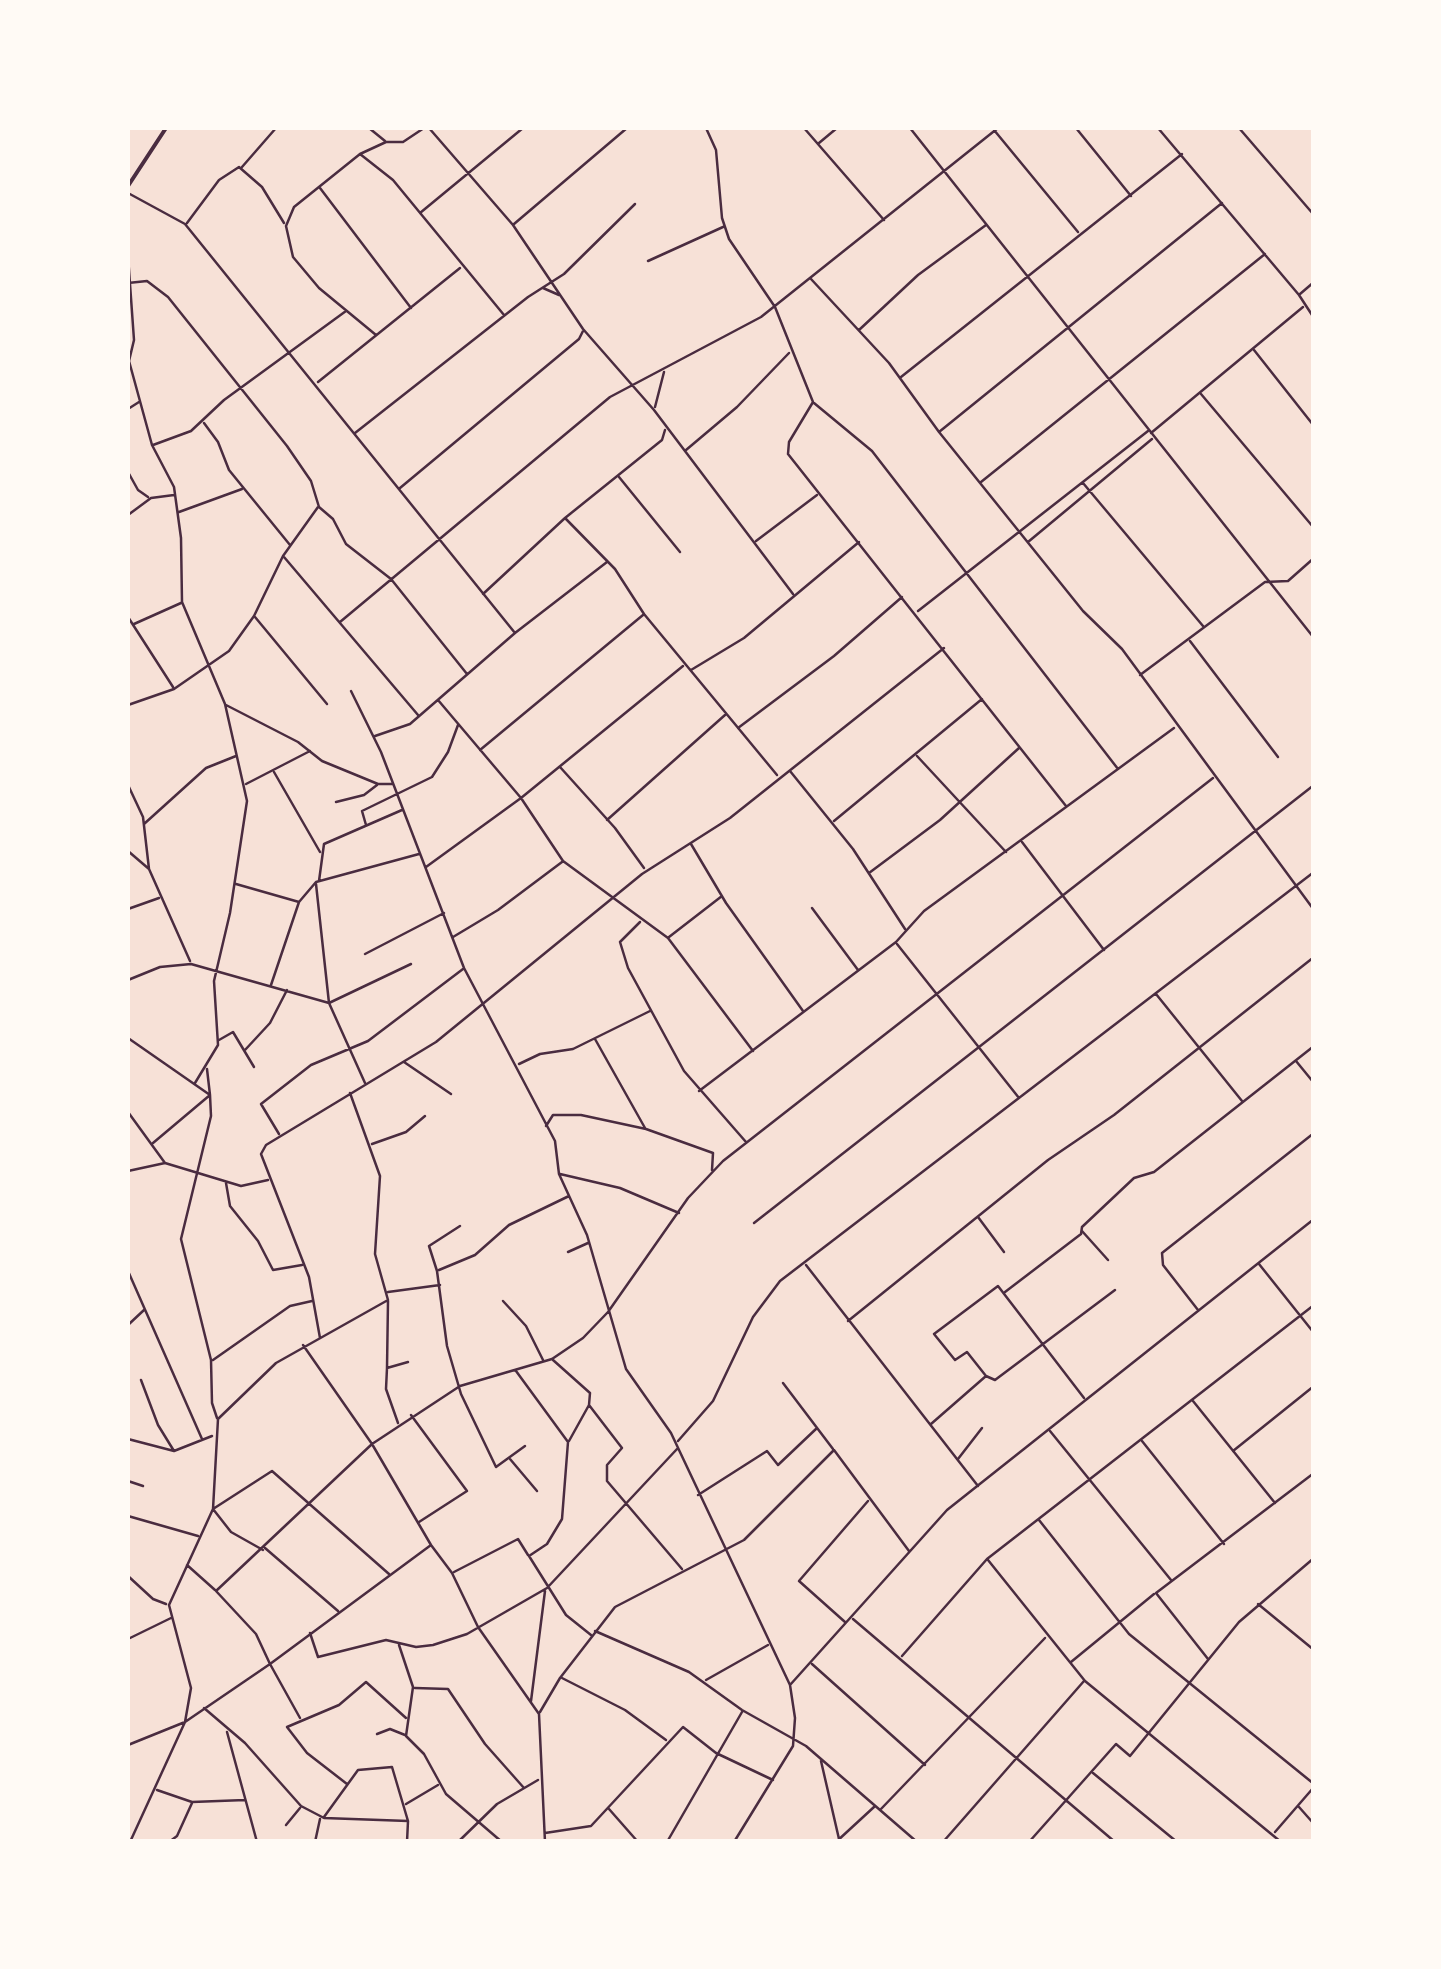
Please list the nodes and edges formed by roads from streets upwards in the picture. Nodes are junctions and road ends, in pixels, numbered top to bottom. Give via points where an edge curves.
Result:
1 (166, 128) edge
2 (276, 128) edge
3 (369, 128) edge
4 (427, 128) edge
5 (523, 128) edge
6 (627, 128) edge
7 (706, 128) edge
8 (804, 128) edge
9 (836, 128) edge
10 (910, 128) edge
11 (1076, 128) edge
12 (1158, 128) edge
13 (1239, 128) edge
14 (996, 129) edge
15 (386, 142) junction
16 (817, 144) junction
17 (360, 154) junction
18 (1182, 154) junction
19 (241, 168) junction
20 (944, 169) junction
21 (468, 172) junction
22 (319, 187) junction
23 (128, 190) edge
24 (1132, 196) junction
25 (1222, 203) junction
26 (635, 204) dead end
27 (420, 213) junction
28 (1314, 216) edge
29 (884, 220) junction
30 (186, 224) junction
31 (513, 225) junction
32 (286, 226) junction
33 (986, 226) junction
34 (724, 227) junction
35 (1079, 233) junction
36 (1265, 254) junction
37 (128, 256) edge
38 (648, 262) dead end
39 (461, 267) junction
40 (810, 279) junction
41 (1028, 279) junction
42 (130, 282) edge
43 (552, 282) junction
44 (1314, 282) edge
45 (542, 287) junction
46 (1299, 295) junction
47 (561, 296) junction
48 (1304, 306) junction
49 (775, 307) junction
50 (412, 308) junction
51 (348, 310) junction
52 (505, 316) junction
53 (1314, 318) edge
54 (583, 330) junction
55 (1066, 330) junction
56 (858, 331) junction
57 (376, 336) junction
58 (591, 338) junction
59 (579, 339) junction
60 (1253, 349) junction
61 (129, 352) edge
62 (289, 352) junction
63 (791, 352) junction
64 (665, 370) junction
65 (900, 378) junction
66 (1107, 379) junction
67 (316, 384) junction
68 (632, 388) junction
69 (240, 389) junction
70 (1200, 393) junction
71 (142, 400) junction
72 (813, 402) junction
73 (128, 409) edge
74 (654, 410) junction
75 (203, 422) junction
76 (1314, 426) edge
77 (666, 429) junction
78 (939, 432) junction
79 (355, 433) junction
80 (1150, 434) junction
81 (662, 440) junction
82 (676, 441) junction
83 (152, 446) junction
84 (684, 451) junction
85 (128, 472) edge
86 (618, 476) junction
87 (979, 483) junction
88 (1083, 483) junction
89 (400, 488) junction
90 (243, 489) junction
91 (1090, 491) junction
92 (818, 494) junction
93 (175, 495) junction
94 (151, 498) junction
95 (319, 507) junction
96 (178, 512) junction
97 (128, 515) edge
98 (565, 518) junction
99 (1314, 528) edge
100 (1020, 533) junction
101 (440, 539) junction
102 (756, 542) junction
103 (858, 542) junction
104 (1028, 542) junction
105 (290, 545) junction
106 (680, 552) dead end
107 (283, 556) junction
108 (1314, 558) edge
109 (608, 562) junction
110 (966, 574) junction
111 (391, 580) junction
112 (1265, 582) junction
113 (483, 594) junction
114 (793, 594) junction
115 (904, 596) junction
116 (182, 602) junction
117 (917, 612) junction
118 (644, 614) junction
119 (128, 616) edge
120 (254, 616) junction
121 (340, 622) junction
122 (132, 625) junction
123 (1204, 627) junction
124 (515, 633) junction
125 (1314, 638) edge
126 (1189, 639) junction
127 (944, 648) junction
128 (685, 665) junction
129 (210, 666) junction
130 (690, 671) junction
131 (468, 674) junction
132 (1139, 676) junction
133 (174, 688) junction
134 (352, 690) dead end
135 (982, 698) junction
136 (438, 700) junction
137 (225, 704) junction
138 (327, 704) dead end
139 (128, 705) edge
140 (727, 714) junction
141 (419, 716) junction
142 (459, 724) junction
143 (738, 728) junction
144 (1176, 728) junction
145 (374, 736) junction
146 (1020, 747) junction
147 (480, 750) junction
148 (312, 751) junction
149 (916, 754) junction
150 (237, 756) junction
151 (1278, 757) dead end
152 (559, 766) junction
153 (788, 770) junction
154 (1119, 771) junction
155 (274, 772) junction
156 (779, 777) junction
157 (1212, 778) junction
158 (244, 784) junction
159 (378, 784) junction
160 (393, 784) junction
161 (128, 785) edge
162 (1314, 786) edge
163 (397, 794) junction
164 (521, 798) junction
165 (336, 802) dead end
166 (959, 803) junction
167 (1066, 806) junction
168 (403, 810) junction
169 (607, 820) junction
170 (832, 822) junction
171 (144, 824) junction
172 (366, 825) junction
173 (1254, 831) junction
174 (1021, 841) junction
175 (690, 842) junction
176 (128, 851) edge
177 (420, 853) junction
178 (322, 854) junction
179 (1007, 854) junction
180 (563, 861) junction
181 (426, 866) junction
182 (150, 870) junction
183 (646, 871) junction
184 (1314, 872) edge
185 (869, 873) junction
186 (317, 882) junction
187 (234, 883) junction
188 (1295, 886) junction
189 (1062, 895) junction
190 (722, 896) junction
191 (160, 898) junction
192 (613, 898) junction
193 (299, 902) junction
194 (812, 908) dead end
195 (128, 909) edge
196 (1314, 910) edge
197 (444, 914) junction
198 (641, 921) junction
199 (905, 929) junction
200 (452, 937) junction
201 (668, 938) junction
202 (896, 942) junction
203 (1104, 950) junction
204 (365, 954) dead end
205 (1314, 958) edge
206 (191, 964) junction
207 (411, 964) dead end
208 (216, 967) junction
209 (464, 968) junction
210 (859, 971) junction
211 (128, 980) edge
212 (272, 984) junction
213 (288, 990) junction
214 (936, 992) junction
215 (1156, 994) junction
216 (328, 1003) junction
217 (486, 1004) junction
218 (651, 1010) junction
219 (805, 1013) junction
220 (128, 1038) edge
221 (218, 1040) junction
222 (595, 1040) junction
223 (979, 1046) junction
224 (1198, 1046) junction
225 (1314, 1046) edge
226 (351, 1049) junction
227 (245, 1050) junction
228 (753, 1051) junction
229 (1296, 1060) junction
230 (402, 1061) junction
231 (516, 1065) junction
232 (207, 1067) junction
233 (254, 1067) dead end
234 (195, 1083) junction
235 (365, 1083) junction
236 (1314, 1083) edge
237 (699, 1091) junction
238 (349, 1092) junction
239 (451, 1094) dead end
240 (210, 1095) junction
241 (1019, 1098) junction
242 (1243, 1102) junction
243 (128, 1112) edge
244 (425, 1116) dead end
245 (134, 1118) junction
246 (128, 1124) edge
247 (546, 1127) junction
248 (646, 1129) junction
249 (1314, 1133) edge
250 (280, 1136) junction
251 (746, 1142) junction
252 (153, 1143) junction
253 (371, 1145) junction
254 (164, 1163) junction
255 (196, 1170) junction
256 (128, 1171) edge
257 (712, 1171) junction
258 (559, 1174) junction
259 (270, 1179) junction
260 (226, 1182) junction
261 (569, 1196) junction
262 (679, 1214) junction
263 (978, 1216) junction
264 (1314, 1220) edge
265 (754, 1223) dead end
266 (460, 1226) dead end
267 (1081, 1230) junction
268 (589, 1242) junction
269 (568, 1252) dead end
270 (1004, 1252) dead end
271 (1108, 1260) dead end
272 (1258, 1263) junction
273 (805, 1264) junction
274 (302, 1265) junction
275 (128, 1271) edge
276 (438, 1271) junction
277 (440, 1285) junction
278 (1115, 1290) dead end
279 (387, 1292) junction
280 (1006, 1292) junction
281 (388, 1300) junction
282 (314, 1301) junction
283 (503, 1301) dead end
284 (1314, 1306) edge
285 (145, 1309) junction
286 (1199, 1310) junction
287 (608, 1312) junction
288 (1300, 1316) junction
289 (848, 1321) junction
290 (128, 1325) edge
291 (1314, 1333) edge
292 (320, 1338) junction
293 (303, 1345) junction
294 (1043, 1347) junction
295 (211, 1360) junction
296 (552, 1360) junction
297 (408, 1362) dead end
298 (543, 1362) junction
299 (387, 1368) junction
300 (516, 1370) junction
301 (986, 1376) junction
302 (140, 1380) dead end
303 (783, 1383) dead end
304 (460, 1386) junction
305 (1314, 1386) edge
306 (1085, 1399) junction
307 (1192, 1400) junction
308 (589, 1404) junction
309 (411, 1415) junction
310 (218, 1419) junction
311 (398, 1424) junction
312 (930, 1426) junction
313 (817, 1428) junction
314 (982, 1428) dead end
315 (1050, 1430) junction
316 (213, 1436) junction
317 (128, 1439) edge
318 (202, 1439) junction
319 (1141, 1440) junction
320 (568, 1442) junction
321 (372, 1444) junction
322 (525, 1446) dead end
323 (677, 1446) junction
324 (834, 1450) junction
325 (1234, 1451) junction
326 (174, 1452) junction
327 (509, 1458) junction
328 (956, 1460) junction
329 (1314, 1474) edge
330 (1090, 1480) junction
331 (128, 1482) edge
332 (143, 1486) dead end
333 (978, 1486) junction
334 (537, 1492) dead end
335 (697, 1495) junction
336 (869, 1500) junction
337 (628, 1501) junction
338 (1275, 1504) junction
339 (308, 1506) junction
340 (213, 1509) junction
341 (128, 1516) edge
342 (1038, 1519) junction
343 (418, 1523) junction
344 (200, 1537) junction
345 (431, 1545) junction
346 (1224, 1545) junction
347 (264, 1549) junction
348 (725, 1551) junction
349 (910, 1552) junction
350 (529, 1556) junction
351 (1314, 1558) edge
352 (987, 1559) junction
353 (186, 1564) junction
354 (682, 1570) junction
355 (452, 1573) junction
356 (390, 1574) junction
357 (128, 1576) edge
358 (1172, 1582) junction
359 (546, 1588) junction
360 (216, 1591) junction
361 (1156, 1594) junction
362 (1257, 1602) junction
363 (170, 1605) junction
364 (339, 1612) junction
365 (172, 1618) junction
366 (852, 1618) junction
367 (846, 1623) junction
368 (1118, 1623) junction
369 (478, 1627) junction
370 (310, 1633) junction
371 (593, 1633) junction
372 (1046, 1636) junction
373 (128, 1640) edge
374 (398, 1644) junction
375 (770, 1644) junction
376 (1313, 1648) edge
377 (902, 1656) junction
378 (1209, 1660) junction
379 (811, 1663) junction
380 (1070, 1663) junction
381 (270, 1664) junction
382 (560, 1678) junction
383 (705, 1681) junction
384 (1085, 1681) junction
385 (1189, 1682) junction
386 (790, 1685) junction
387 (413, 1688) junction
388 (531, 1702) junction
389 (203, 1707) junction
390 (742, 1710) junction
391 (539, 1714) junction
392 (970, 1717) junction
393 (300, 1718) junction
394 (408, 1718) junction
395 (185, 1722) junction
396 (227, 1731) junction
397 (377, 1734) dead end
398 (1148, 1734) junction
399 (406, 1736) junction
400 (794, 1741) junction
401 (668, 1742) junction
402 (128, 1745) edge
403 (716, 1753) junction
404 (1019, 1756) junction
405 (822, 1760) junction
406 (924, 1764) junction
407 (1091, 1771) junction
408 (539, 1779) junction
409 (774, 1780) junction
410 (347, 1784) junction
411 (438, 1785) junction
412 (1314, 1785) edge
413 (524, 1788) junction
414 (156, 1790) junction
415 (1066, 1799) junction
416 (245, 1800) junction
417 (192, 1802) junction
418 (404, 1804) junction
419 (1298, 1805) junction
420 (300, 1806) junction
421 (876, 1806) junction
422 (608, 1808) junction
423 (880, 1810) junction
424 (322, 1818) junction
425 (478, 1819) junction
426 (408, 1822) junction
427 (1314, 1824) edge
428 (286, 1825) dead end
429 (544, 1833) junction
430 (1274, 1833) junction
431 (837, 1840) edge
432 (130, 1842) edge
433 (169, 1842) edge
434 (256, 1842) edge
435 (315, 1842) edge
436 (408, 1842) edge
437 (458, 1842) edge
438 (502, 1842) edge
439 (545, 1842) edge
440 (638, 1842) edge
441 (667, 1842) edge
442 (734, 1842) edge
443 (916, 1842) edge
444 (943, 1842) edge
445 (1029, 1842) edge
446 (1114, 1842) edge
447 (1178, 1842) edge
448 (1280, 1842) edge

1 - 23 street
2 - 19 street
3 - 15 street
4 - 15 street via 403,142
4 - 21 street
5 - 21 street
6 - 31 street
7 - 34 street via 716,150
8 - 16 street
9 - 16 street
10 - 20 street
11 - 24 street
12 - 18 street
13 - 28 street
14 - 20 street
14 - 35 street
15 - 17 street
16 - 29 street
17 - 22 street
17 - 27 street via 379,165
18 - 24 street
18 - 25 street
19 - 30 street via 219,180
19 - 32 street
20 - 29 street
20 - 33 street
21 - 27 street
21 - 31 street
22 - 32 street via 294,206
22 - 50 street
23 - 30 street
24 - 35 street
25 - 36 street
25 - 55 street
26 - 43 street
27 - 39 street
29 - 40 street
30 - 62 street
31 - 43 street
32 - 51 street via 293,257
33 - 41 street
33 - 56 street via 918,275
34 - 38 street
34 - 49 street
35 - 41 street
36 - 46 street
36 - 66 street
37 - 42 street
39 - 50 street
39 - 52 street
40 - 49 street
40 - 56 street
41 - 55 street
41 - 65 street
42 - 61 street
42 - 69 street via 154,284 168,297
43 - 45 street
43 - 47 street
44 - 46 street
45 - 47 street
45 - 52 street
46 - 48 street
47 - 54 street
48 - 53 street
48 - 60 street
49 - 63 street
49 - 64 street
50 - 57 street
51 - 57 street
51 - 62 street
52 - 79 street
54 - 58 street
54 - 59 street
55 - 66 street
55 - 78 street
56 - 65 street
57 - 67 street
58 - 59 street
58 - 68 street
59 - 89 street
60 - 70 street
60 - 76 street
61 - 71 street
62 - 67 street
62 - 69 street
63 - 72 street
63 - 84 street
64 - 68 street
64 - 74 street
65 - 78 street
66 - 80 street
66 - 87 street
67 - 79 street
68 - 74 street
68 - 101 street via 610,397
69 - 75 street
69 - 95 street via 311,481
70 - 80 street
70 - 99 street
71 - 73 street
71 - 83 street
72 - 92 street via 787,451
72 - 110 street via 872,451
74 - 77 street
75 - 83 street
75 - 90 street
77 - 81 street
77 - 82 street
78 - 87 street
79 - 89 street
80 - 88 street
80 - 91 street
80 - 112 street
81 - 82 street
81 - 86 street
82 - 84 street
83 - 93 street
84 - 102 street
85 - 94 street
86 - 98 street
86 - 106 street
87 - 100 street
88 - 91 street
88 - 100 street
89 - 101 street
90 - 96 street
90 - 105 street
91 - 104 street
91 - 123 street
92 - 102 street
92 - 103 street
93 - 94 street
93 - 96 street
94 - 97 street
95 - 105 street
95 - 111 street via 350,548
96 - 116 street
98 - 109 street
98 - 113 street
100 - 104 street
100 - 110 street
101 - 111 street
101 - 113 street
102 - 114 street
103 - 114 street
103 - 115 street
104 - 132 street
105 - 107 street
107 - 120 street
107 - 121 street
108 - 112 street via 1288,581
109 - 118 street
109 - 124 street
110 - 117 street
110 - 154 street
111 - 121 street
111 - 131 street
112 - 123 street
112 - 125 street
113 - 124 street
114 - 130 street via 744,638
115 - 117 street
115 - 143 street
116 - 122 street
116 - 129 street
117 - 127 street
118 - 128 street
118 - 147 street
119 - 122 street
120 - 129 street via 229,652
120 - 138 street
121 - 141 street
122 - 133 street
123 - 126 street
124 - 131 street
126 - 132 street
126 - 151 street
127 - 135 street
127 - 153 street
128 - 130 street
128 - 152 street
129 - 133 street
129 - 137 street
130 - 140 street
131 - 136 street
132 - 144 street
133 - 139 street
134 - 145 street
135 - 146 street
135 - 149 street
136 - 141 street
136 - 142 street
137 - 148 street
137 - 150 street
140 - 143 street
140 - 169 street
141 - 145 street
142 - 147 street
142 - 163 street via 439,769
143 - 156 street
144 - 154 street
144 - 157 street
145 - 160 street
146 - 166 street
146 - 167 street
147 - 164 street
148 - 155 street
148 - 159 street
149 - 166 street
149 - 170 street
150 - 158 street
150 - 171 street via 206,768
152 - 164 street
152 - 169 street
153 - 156 street
153 - 170 street
154 - 167 street
155 - 158 street
155 - 178 street
156 - 175 street
157 - 173 street
157 - 189 street
158 - 187 street
159 - 160 street
159 - 165 street
160 - 163 street
161 - 171 street
162 - 173 street
163 - 168 street
163 - 172 street via 362,811
164 - 180 street
164 - 181 street
166 - 179 street
166 - 185 street
167 - 174 street
168 - 172 street
168 - 177 street
169 - 183 street
170 - 185 street
171 - 182 street
172 - 178 street via 328,841
173 - 188 street
173 - 203 street
174 - 179 street
174 - 189 street
175 - 183 street
175 - 190 street
176 - 182 street
177 - 181 street
177 - 186 street
178 - 186 street
179 - 199 street
180 - 192 street
180 - 200 street
181 - 197 street
182 - 191 street
183 - 192 street
184 - 188 street
185 - 199 street
186 - 193 street
186 - 216 street
187 - 193 street
187 - 208 street
188 - 196 street
188 - 215 street
189 - 203 street
189 - 214 street
190 - 201 street
190 - 219 street
191 - 195 street
191 - 206 street
192 - 198 street
192 - 217 street
193 - 212 street
194 - 210 street
197 - 200 street
197 - 204 street
198 - 201 street
198 - 218 street via 620,942
199 - 202 street
200 - 209 street
201 - 228 street
202 - 210 street
202 - 214 street
203 - 223 street
205 - 224 street
206 - 208 street
206 - 211 street
207 - 216 street
208 - 212 street
208 - 221 street
209 - 217 street
209 - 226 street
210 - 219 street
212 - 213 street
213 - 216 street
213 - 227 street
214 - 223 street
214 - 251 street
215 - 224 street
215 - 241 street
216 - 226 street
217 - 230 street
217 - 231 street
218 - 222 street
218 - 237 street
219 - 228 street
220 - 234 street
221 - 227 street via 232,1031
221 - 232 street
222 - 231 street
222 - 248 street
223 - 241 street
223 - 265 street
224 - 242 street
224 - 263 street
225 - 229 street
226 - 235 street
226 - 250 street via 310,1064 260,1105
227 - 233 street
228 - 237 street
229 - 236 street
229 - 242 street
230 - 235 street
230 - 239 street
231 - 247 street
232 - 234 street
232 - 240 street
234 - 240 street
235 - 238 street
237 - 251 street
238 - 250 street
238 - 253 street
240 - 252 street
240 - 255 street
241 - 273 street
242 - 267 street via 1154,1172 1134,1178
243 - 245 street
244 - 253 street via 406,1132
245 - 246 street
245 - 252 street
247 - 248 street via 558,1114
247 - 258 street via 556,1141
248 - 257 street via 712,1153
249 - 286 street via 1162,1253 1162,1265
250 - 259 street via 261,1154
251 - 257 street
252 - 254 street
253 - 279 street via 380,1176 375,1254
254 - 255 street
254 - 256 street
255 - 260 street
255 - 295 street via 182,1238
257 - 262 street
258 - 261 street
258 - 262 street via 620,1188
259 - 260 street via 242,1186
259 - 274 street
260 - 274 street via 230,1206 273,1270
261 - 268 street
261 - 276 street
262 - 287 street
263 - 270 street
263 - 289 street
264 - 272 street
266 - 276 street via 429,1246
267 - 271 street
267 - 280 street
268 - 269 street
268 - 287 street
272 - 286 street
272 - 288 street
273 - 289 street
273 - 323 street via 775,1286 753,1317 713,1400
274 - 282 street
275 - 285 street
276 - 277 street
277 - 279 street
277 - 304 street
278 - 294 street
279 - 281 street
280 - 294 street
280 - 301 street via 990,1288 934,1334 956,1360 967,1352
281 - 292 street
281 - 299 street
282 - 292 street
282 - 295 street via 290,1306
283 - 298 street via 526,1326
284 - 288 street
285 - 290 street
285 - 318 street
286 - 306 street
287 - 296 street
287 - 323 street via 635,1387
288 - 291 street
288 - 307 street
289 - 312 street
292 - 293 street
293 - 310 street
293 - 321 street
294 - 301 street via 995,1380
294 - 306 street
295 - 310 street
296 - 298 street
296 - 308 street via 590,1393
297 - 299 street
298 - 300 street
299 - 311 street via 386,1390
300 - 304 street
300 - 320 street
301 - 312 street
302 - 326 street
303 - 313 street
304 - 309 street
304 - 327 street via 496,1467
305 - 325 street
306 - 315 street
307 - 319 street
307 - 325 street
308 - 320 street
308 - 337 street via 622,1448 606,1477
309 - 311 street
309 - 343 street via 467,1491
310 - 316 street
311 - 321 street
312 - 328 street
313 - 324 street
313 - 335 street via 778,1465 767,1451
314 - 328 street
315 - 330 street
315 - 333 street
316 - 318 street
316 - 340 street
317 - 326 street
318 - 326 street
319 - 330 street
319 - 346 street
320 - 350 street via 562,1519 547,1544
321 - 339 street
321 - 343 street
322 - 327 street
323 - 335 street
323 - 337 street
324 - 336 street
324 - 348 street via 756,1530
325 - 338 street
327 - 334 street
328 - 333 street
329 - 338 street
330 - 342 street
330 - 358 street
331 - 332 street
333 - 349 street via 929,1526
335 - 348 street
336 - 349 street
336 - 367 street via 800,1581
337 - 354 street
337 - 359 street
338 - 346 street
339 - 340 street via 272,1472
339 - 347 street
339 - 356 street
340 - 344 street
340 - 347 street via 231,1532
341 - 344 street
342 - 352 street
342 - 368 street
343 - 345 street
344 - 353 street
345 - 355 street
345 - 356 street
346 - 358 street
347 - 360 street
347 - 364 street
348 - 354 street
348 - 375 street
349 - 366 street
350 - 355 street via 518,1538
350 - 359 street
351 - 362 street
352 - 372 street
352 - 377 street
353 - 360 street
353 - 363 street
354 - 371 street via 615,1607
355 - 369 street
356 - 364 street
357 - 363 street via 152,1599
358 - 361 street
359 - 369 street
359 - 371 street via 566,1615
359 - 388 street
360 - 381 street via 256,1634
361 - 368 street
361 - 378 street
362 - 376 street
362 - 378 street
363 - 365 street
364 - 370 street
365 - 373 street
365 - 395 street via 192,1688
366 - 367 street
366 - 377 street
367 - 379 street
368 - 380 street
368 - 385 street
369 - 374 street via 433,1645
369 - 388 street
370 - 374 street via 318,1657 386,1640
370 - 381 street
371 - 382 street
371 - 383 street
372 - 380 street
372 - 392 street
374 - 387 street
375 - 383 street
375 - 386 street
377 - 392 street
378 - 385 street
379 - 386 street
379 - 406 street
380 - 384 street
381 - 389 street
381 - 393 street
382 - 391 street
382 - 401 street via 624,1710
383 - 390 street
384 - 398 street
384 - 404 street
385 - 398 street
385 - 412 street
386 - 400 street
387 - 394 street
387 - 413 street via 448,1689
388 - 391 street
389 - 395 street
389 - 396 street
390 - 400 street
390 - 403 street
391 - 408 street
392 - 404 street
392 - 406 street
393 - 394 street via 339,1706 366,1682
393 - 410 street via 286,1727
394 - 399 street
395 - 402 street
395 - 414 street
396 - 416 street
396 - 420 street
397 - 399 street via 390,1729
398 - 407 street via 1130,1756 1116,1744
398 - 430 street
399 - 411 street via 424,1754
400 - 405 street
400 - 409 street
401 - 403 street via 683,1727
401 - 422 street
403 - 409 street
403 - 441 street
404 - 415 street
404 - 444 street
405 - 421 street
405 - 431 street
406 - 423 street
407 - 415 street
407 - 447 street
408 - 413 street
408 - 429 street
409 - 442 street
410 - 418 street via 358,1770 392,1767
410 - 424 street
411 - 418 street
411 - 425 street
412 - 419 street
413 - 425 street
414 - 417 street
414 - 432 street
415 - 445 street
415 - 446 street
416 - 417 street
416 - 434 street
417 - 433 street
418 - 426 street
419 - 427 street
419 - 430 street
420 - 424 street
420 - 428 street
421 - 423 street
421 - 431 street
422 - 429 street via 591,1826
422 - 440 street
423 - 443 street
424 - 426 street
424 - 435 street
425 - 437 street
425 - 438 street
426 - 436 street
429 - 439 street
430 - 448 street

